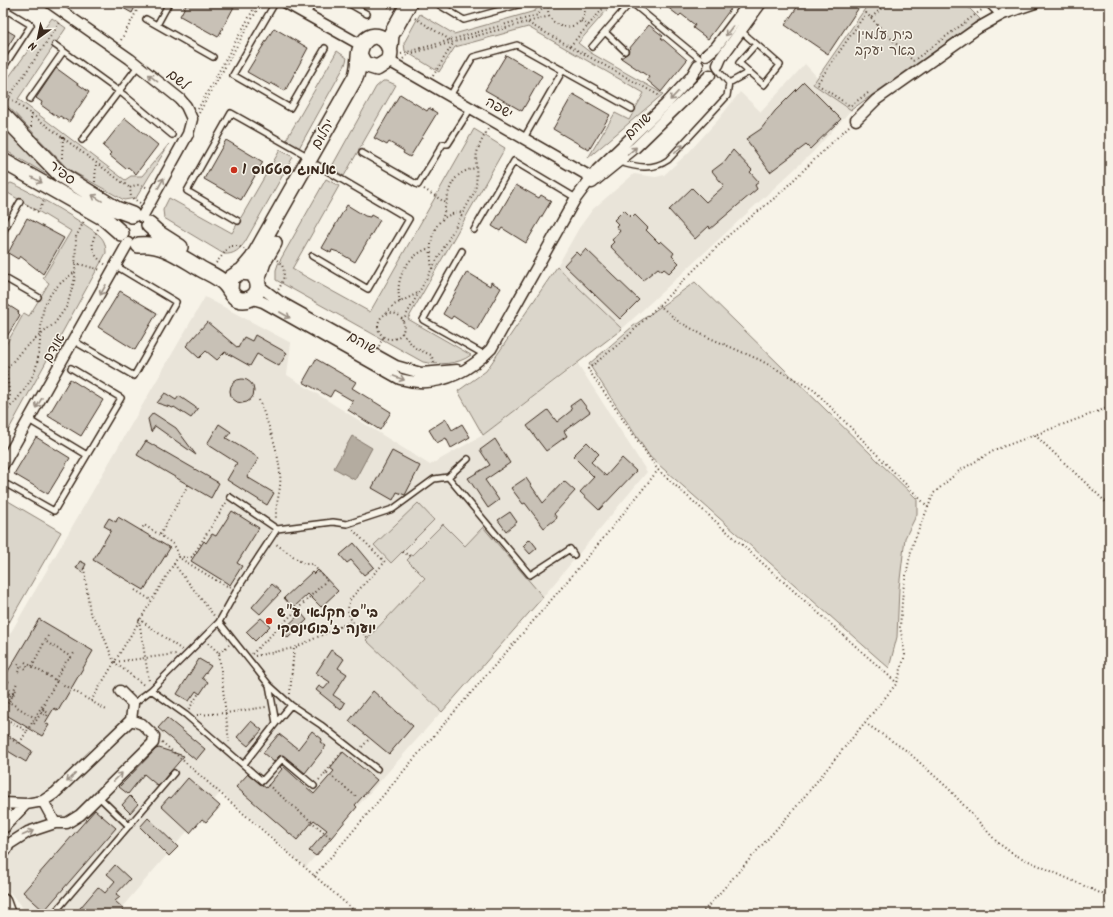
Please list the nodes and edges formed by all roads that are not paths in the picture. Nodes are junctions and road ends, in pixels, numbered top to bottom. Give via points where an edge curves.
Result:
1 (50, 3) edge
2 (169, 3) edge
3 (275, 3) edge
4 (286, 3) edge
5 (313, 3) edge
6 (348, 3) edge
7 (436, 3) edge
8 (525, 3) edge
9 (631, 3) edge
10 (749, 3) edge
11 (761, 3) edge
12 (988, 4) edge
13 (1031, 4) edge
14 (397, 6) edge
15 (3, 8) edge
16 (307, 14) junction
17 (367, 14) dead end
18 (1000, 16) junction
19 (146, 18) dead end
20 (157, 25) junction
21 (605, 32) junction
22 (741, 32) junction
23 (756, 44) junction
24 (55, 45) dead end
25 (365, 46) junction
26 (592, 47) dead end
27 (325, 48) dead end
28 (625, 50) dead end
29 (63, 52) junction
30 (213, 57) dead end
31 (388, 59) junction
32 (702, 60) junction
33 (138, 66) junction
34 (3, 68) edge
35 (715, 69) junction
36 (563, 70) junction
37 (749, 72) junction
38 (729, 84) junction
39 (118, 91) junction
40 (450, 96) junction
41 (30, 99) dead end
42 (471, 108) junction
43 (632, 109) dead end
44 (3, 116) edge
45 (856, 120) road end
46 (172, 135) dead end
47 (524, 138) junction
48 (82, 140) dead end
49 (362, 152) dead end
50 (314, 161) junction
51 (619, 162) junction
52 (6, 166) edge
53 (594, 178) junction
54 (578, 195) junction
55 (20, 202) road end
56 (143, 216) junction
57 (238, 221) dead end
58 (474, 230) dead end
59 (3, 232) edge
60 (129, 240) junction
61 (462, 251) dead end
62 (261, 254) junction
63 (312, 256) dead end
64 (114, 270) junction
65 (240, 272) junction
66 (3, 277) edge
67 (257, 282) junction
68 (230, 290) junction
69 (38, 297) dead end
70 (250, 298) junction
71 (74, 341) junction
72 (485, 355) junction
73 (71, 368) dead end
74 (465, 368) junction
75 (29, 420) junction
76 (87, 454) junction
77 (468, 459) dead end
78 (3, 465) edge
79 (448, 477) junction
80 (8, 485) dead end
81 (230, 496) road end
82 (277, 529) junction
83 (574, 555) dead end
84 (219, 622) junction
85 (269, 684) junction
86 (151, 690) junction
87 (120, 691) dead end
88 (133, 704) junction
89 (291, 706) junction
90 (131, 720) junction
91 (276, 723) junction
92 (244, 764) junction
93 (377, 769) dead end
94 (174, 773) dead end
95 (314, 786) road end
96 (99, 797) junction
97 (43, 801) junction
98 (3, 803) edge
99 (26, 804) junction
100 (3, 809) edge
101 (55, 823) junction
102 (129, 826) junction
103 (4, 828) edge
104 (4, 848) edge
105 (3, 902) edge
106 (3, 910) edge
107 (56, 910) dead end
108 (7, 914) edge

1 - 33 street, לשם
2 - 20 lane
3 - 27 lane via 233,76 290,108
4 - 16 street
5 - 16 lane
6 - 17 lane
7 - 8 lane via 464,20
9 - 21 lane
9 - 32 lane
10 -> 32 street, שוהם via 716,48
11 - 22 street, שוהם
12 - 18 lane
13 - 18 street
14 - 25 street via 385,25
14 - 31 street, יהלום
15 - 34 lane via 31,25
16 - 25 street
18 - 45 street via 978,28 876,100
19 - 20 lane
20 - 30 lane
21 - 26 lane
21 - 28 lane
22 - 23 lane
22 - 35 street, שוהם
23 - 37 lane via 739,63
23 - 37 lane via 780,65 764,85
24 - 29 lane
25 - 31 street via 383,39
25 - 31 street via 364,64
25 - 50 street, יהלום via 358,72
29 - 39 lane
29 - 41 lane
31 - 40 street, ישפה
31 - 50 street, יהלום via 362,85
32 - 35 street via 713,57
32 - 35 street via 703,73
32 -> 53 street, שוהם via 691,77 607,160
33 - 39 lane
56 -> 33 street, לשם via 192,122 186,106 180,99
35 - 38 lane
51 -> 35 street, שוהם
36 - 40 lane via 517,45 473,57
36 - 43 lane
36 - 47 lane
37 - 38 lane
51 -> 38 lane via 645,168 657,166 668,160 727,96
39 - 46 lane
39 - 48 lane
40 - 42 street, ישפה
42 - 47 street, ישפה
42 - 49 lane via 448,144 443,144 418,185
56 -> 44 street, ספיר via 116,209 61,175
47 - 53 street, ישפה
50 - 57 lane via 230,113 187,192
50 - 62 street, יהלום
50 - 63 lane via 409,219 368,289
51 - 53 street, שוהם
52 -> 60 street, ספיר via 104,218
53 - 54 street, שוהם
54 - 58 lane via 514,161
54 - 72 street, שוהם via 495,342
55 - 59 lane
56 - 60 street via 150,235 147,239
56 - 60 street via 124,220 120,229
56 - 65 street, ספיר via 164,237 214,265
60 - 64 street, אודם
60 - 68 street via 169,250 226,284
61 - 72 lane via 423,320
62 - 65 street, יהלום
62 - 67 street, יהלום
64 -> 71 street, אודם
64 - 71 lane via 176,302 134,376
65 - 67 street via 251,273
65 - 68 street via 229,282
66 - 69 lane
67 - 70 street via 256,294
67 - 74 street, שוהם via 274,298 396,366 421,373
68 - 70 street via 239,300
70 -> 74 street, שוהם via 263,302 400,379 415,383 434,383
71 -> 75 street, אודם
72 - 74 street, שוהם
73 - 76 lane via 121,398
75 - 76 lane
75 - 78 street, אודם
76 - 80 lane via 54,511
77 - 79 lane
79 - 82 lane via 434,479 393,509 347,524 333,522
79 - 83 lane via 530,575 570,548
81 - 82 lane
82 - 84 lane
84 - 85 lane
84 - 86 lane
85 - 89 lane
85 - 91 lane
86 - 88 lane
86 - 92 lane
87 - 88 street
88 - 90 street
89 - 91 lane
89 - 93 lane via 321,724
96 -> 90 street via 153,743 154,736 142,724
90 -> 97 street via 55,793
91 - 92 lane
92 - 95 lane via 262,781 282,758
94 - 102 lane
96 - 101 street via 67,823
96 - 102 lane
97 - 99 street
97 - 101 street
98 - 99 street
99 - 103 street
100 - 103 street via 6,812
104 -> 101 street via 28,832
102 - 107 lane
105 - 108 street
106 - 108 street

